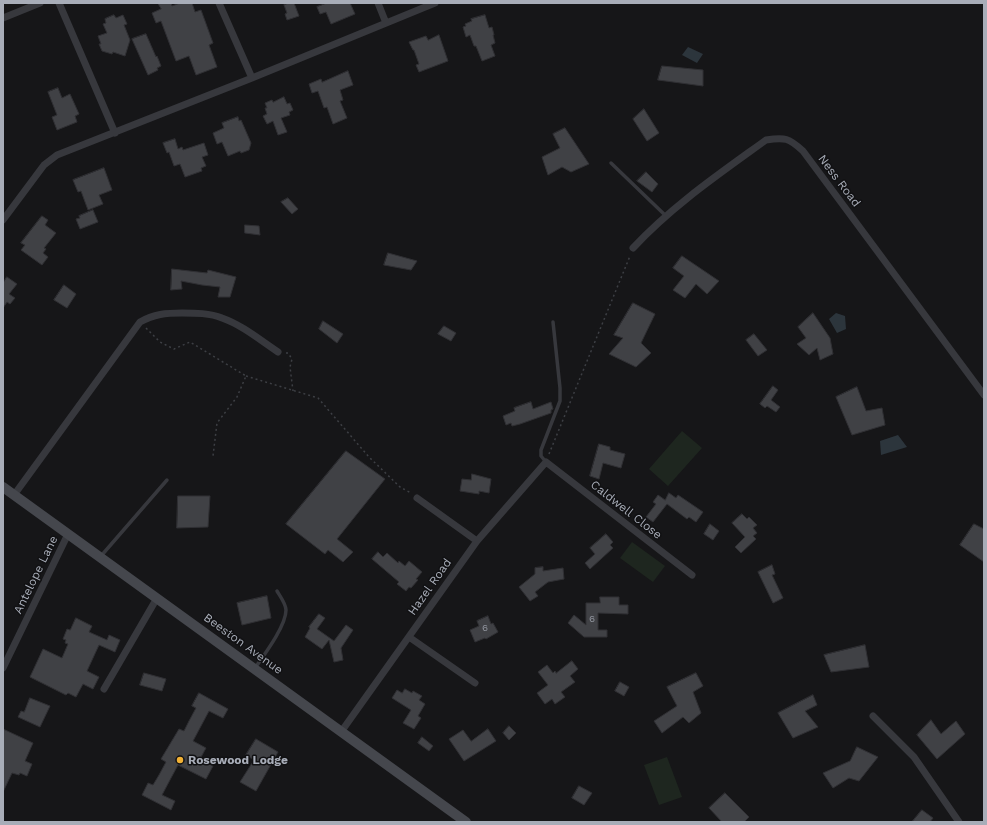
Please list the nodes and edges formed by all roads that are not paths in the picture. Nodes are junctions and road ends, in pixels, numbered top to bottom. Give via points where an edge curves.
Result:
1 (40, 3) edge
2 (59, 3) edge
3 (220, 3) edge
4 (378, 3) edge
5 (435, 3) edge
6 (3, 18) edge
7 (386, 24) junction
8 (252, 78) junction
9 (115, 133) junction
10 (612, 163) dead end
11 (666, 216) junction
12 (3, 220) edge
13 (633, 248) road end
14 (553, 322) dead end
15 (278, 352) road end
16 (984, 395) edge
17 (546, 462) junction
18 (167, 480) dead end
19 (3, 487) edge
20 (14, 495) junction
21 (417, 498) road end
22 (68, 534) junction
23 (477, 541) junction
24 (100, 557) junction
25 (692, 575) dead end
26 (277, 591) dead end
27 (157, 598) junction
28 (409, 637) junction
29 (3, 668) edge
30 (254, 668) junction
31 (475, 683) dead end
32 (104, 689) dead end
33 (873, 716) dead end
34 (342, 732) junction
35 (466, 822) edge
36 (959, 822) edge

1 - 6 street
2 - 9 street
3 - 8 street
4 - 7 street
5 - 7 street
7 - 8 street
8 - 9 street
9 - 12 street via 57,155 44,165
10 - 11 lane
11 - 13 street, Ness Road
11 - 16 street, Ness Road via 690,195 766,140 781,138 793,142 803,151
14 - 17 lane via 560,401 541,450 541,456
15 - 20 street via 242,327 216,316 164,313 140,322
17 - 23 street, Hazel Road
17 - 25 street, Caldwell Close
18 - 24 lane
19 - 20 street, Beeston Avenue
20 - 22 street, Beeston Avenue
21 - 23 street
22 - 24 street, Beeston Avenue
22 - 29 street, Antelope Lane
23 - 28 street, Hazel Road
24 - 27 street, Beeston Avenue
26 - 30 lane via 286,609 285,617 269,650
27 - 30 street, Beeston Avenue
27 - 32 street
28 - 31 street
28 - 34 street, Hazel Road
30 - 34 street, Beeston Avenue
33 - 36 street via 914,758
34 - 35 street, Beeston Avenue

